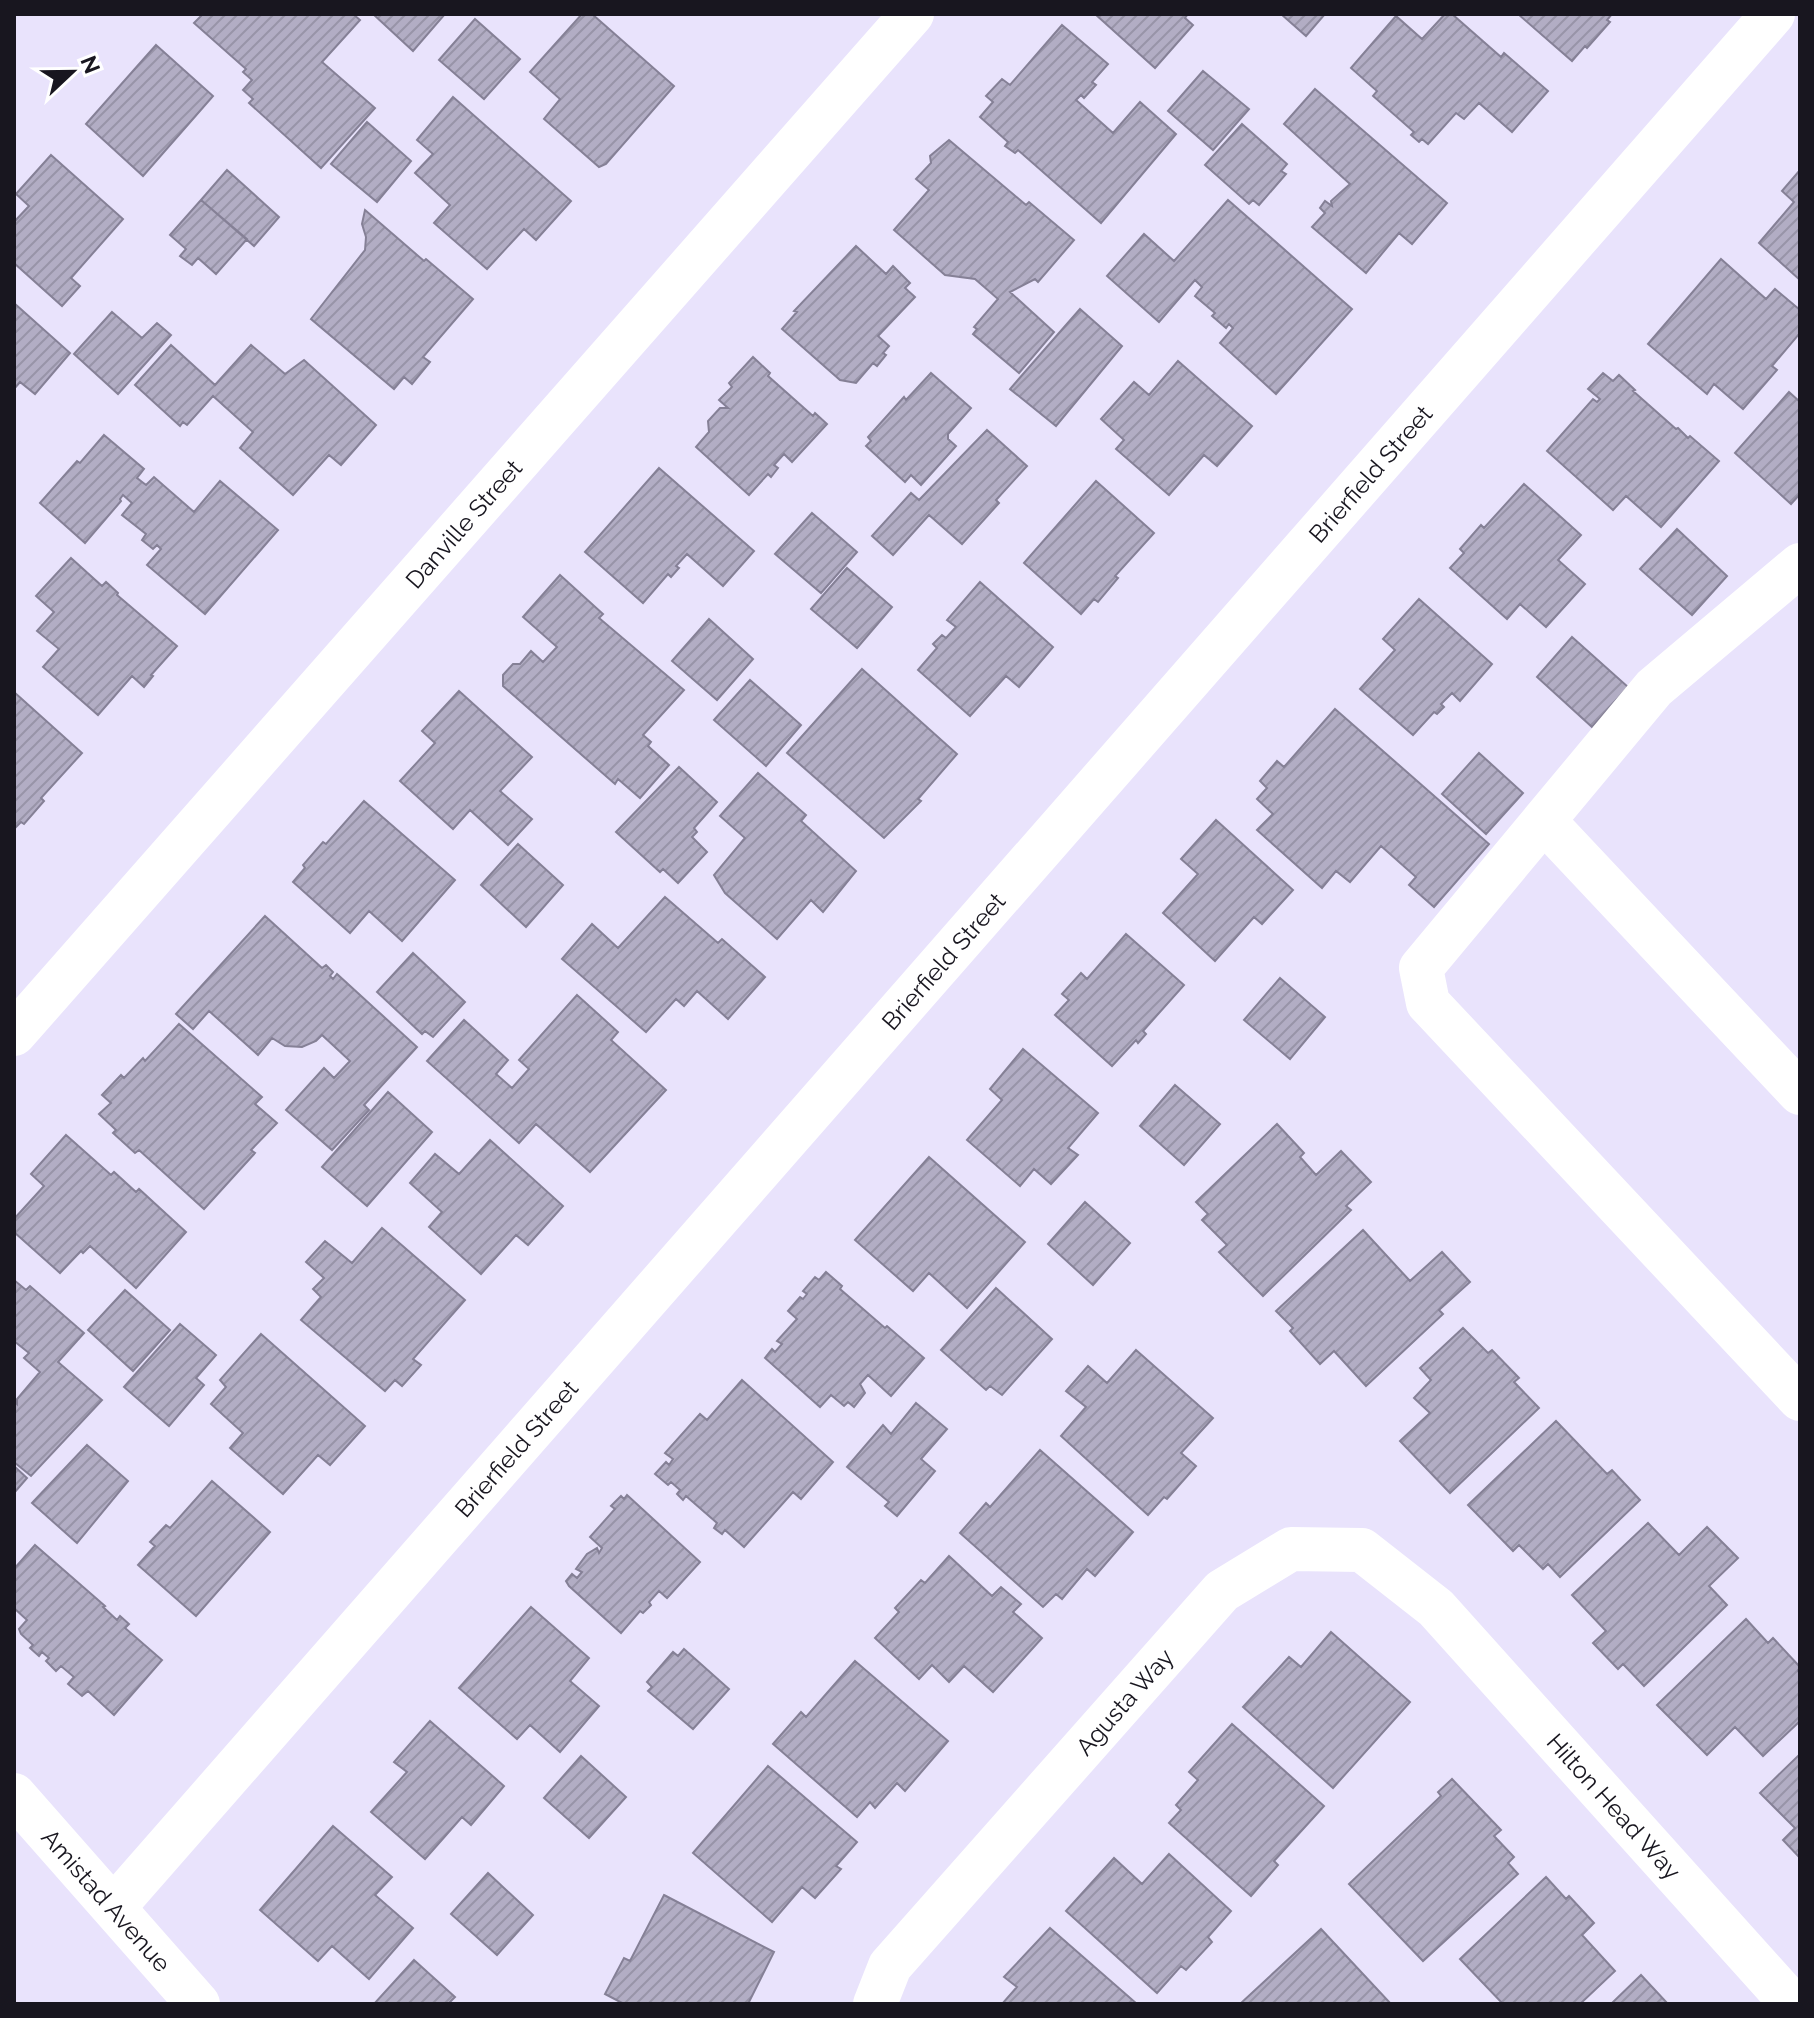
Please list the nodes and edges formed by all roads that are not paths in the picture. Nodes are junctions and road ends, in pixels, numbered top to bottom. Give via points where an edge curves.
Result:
1 (912, 14) edge
2 (1773, 14) edge
3 (1800, 565) edge
4 (1544, 821) junction
5 (14, 1034) edge
6 (1800, 1093) edge
7 (1800, 1399) edge
8 (1436, 1608) joint
9 (14, 1795) edge
10 (114, 1907) junction
11 (198, 2004) edge
12 (875, 2004) edge
13 (1792, 2004) edge

1 - 5 street, Danville Street
2 - 10 street, Brierfield Street
3 - 4 street via 1654,688
4 - 6 street
4 - 7 street via 1421,968 1428,1003
8 - 12 street, Agusta Way via 1362,1550 1291,1549 1222,1591 890,1966
8 - 13 street, Hilton Head Way
9 - 10 street, Amistad Avenue
10 - 11 street, Amistad Avenue

